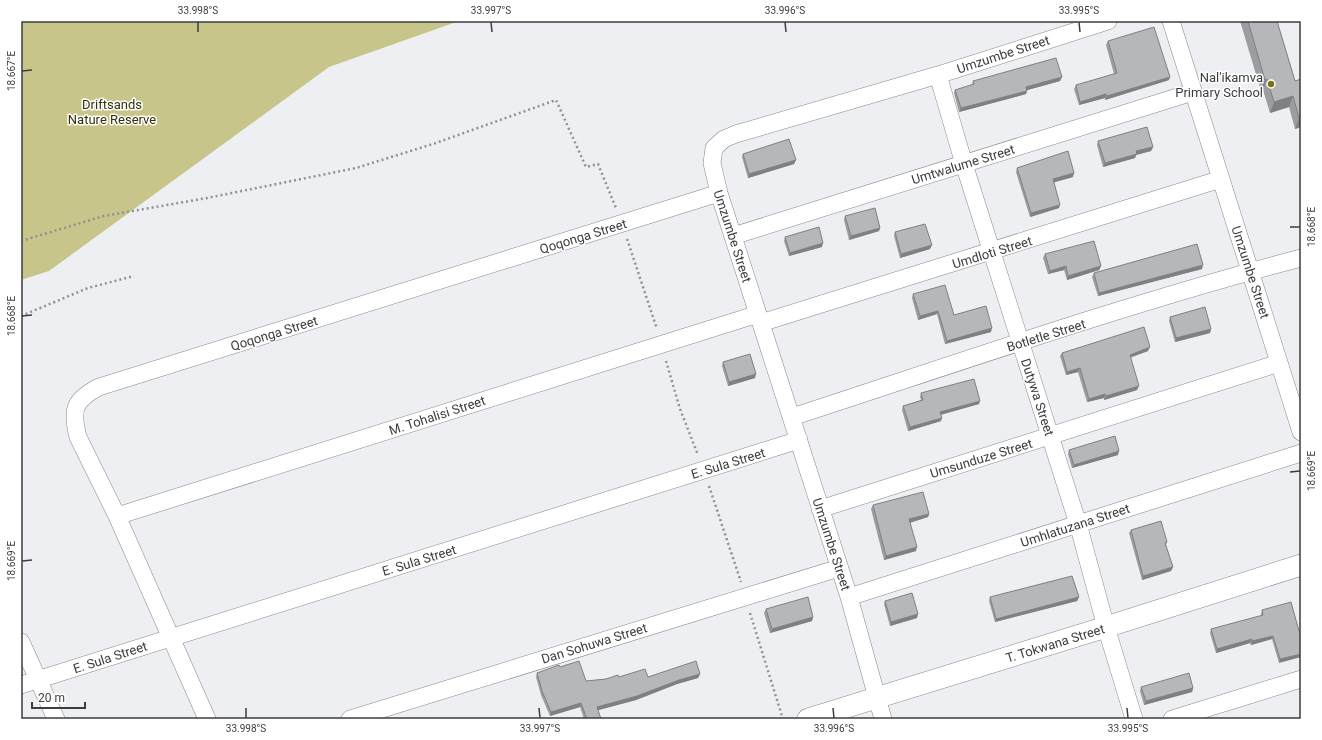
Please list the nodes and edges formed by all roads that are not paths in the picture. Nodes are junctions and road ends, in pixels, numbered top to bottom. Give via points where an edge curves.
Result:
1 (1108, 21) edge
2 (1171, 21) edge
3 (938, 75) junction
4 (1194, 92) junction
5 (964, 164) junction
6 (1221, 179) junction
7 (719, 193) junction
8 (733, 236) junction
9 (992, 252) junction
10 (1301, 258) edge
11 (1251, 271) junction
12 (760, 318) junction
13 (1020, 342) junction
14 (1279, 363) junction
15 (792, 417) junction
16 (1301, 432) edge
17 (1050, 436) junction
18 (799, 440) junction
19 (1301, 453) edge
20 (820, 509) junction
21 (117, 516) junction
22 (1078, 524) junction
23 (1301, 565) edge
24 (839, 568) junction
25 (848, 597) junction
26 (1106, 627) junction
27 (170, 638) junction
28 (21, 642) edge
29 (1301, 679) edge
30 (38, 680) junction
31 (21, 686) edge
32 (877, 697) junction
33 (56, 719) edge
34 (206, 719) edge
35 (350, 719) edge
36 (808, 719) edge
37 (883, 719) edge
38 (1134, 719) edge
39 (1172, 719) edge

1 - 3 street, Umzumbe Street
2 - 4 street, Umzumbe Street
3 - 5 street, Dutywa Street
3 - 7 street, Umzumbe Street via 724,139 714,148 712,163
4 - 5 street, Umtwalume Street
4 - 6 street, Umzumbe Street
5 - 8 street, Umtwalume Street
5 - 9 street, Dutywa Street
6 - 9 street, Umdloti Street
6 - 11 street, Umzumbe Street
7 - 8 street, Umzumbe Street
7 - 21 street, Qoqonga Street via 99,387 78,400 74,410 74,423 78,437
8 - 12 street, Umzumbe Street
9 - 12 street, Umdloti Street
9 - 13 street, Dutywa Street
10 - 11 street, Botletle Street
11 - 13 street, Botletle Street
11 - 14 street, Umzumbe Street
12 - 15 street, Umzumbe Street
12 - 21 street, M. Tohalisi Street
13 - 15 street, Botletle Street
13 - 17 street, Dutywa Street
14 - 16 street, Umzumbe Street
14 - 17 street, Umsunduze Street
15 - 18 street, Umzumbe Street
17 - 20 street, Umsunduze Street
17 - 22 street, Dutywa Street
18 - 20 street, Umzumbe Street
18 - 27 street, E. Sula Street
19 - 22 street, Umhlatuzana Street
20 - 24 street, Umzumbe Street
21 - 27 street, Qoqonga Street
22 - 25 street, Umhlatuzana Street
22 - 26 street, Dutywa Street
23 - 26 street, T. Tokwana Street
24 - 25 street, Umzumbe Street
24 - 35 street, Dan Sohuwa Street
25 - 32 street, Umzumbe Street
26 - 32 street, T. Tokwana Street
26 - 38 street, Dutywa Street
27 - 30 street, E. Sula Street
27 - 34 street
28 - 30 street
29 - 39 street
30 - 31 street, E. Sula Street
30 - 33 street
32 - 36 street, T. Tokwana Street
32 - 37 street, Umzumbe Street

